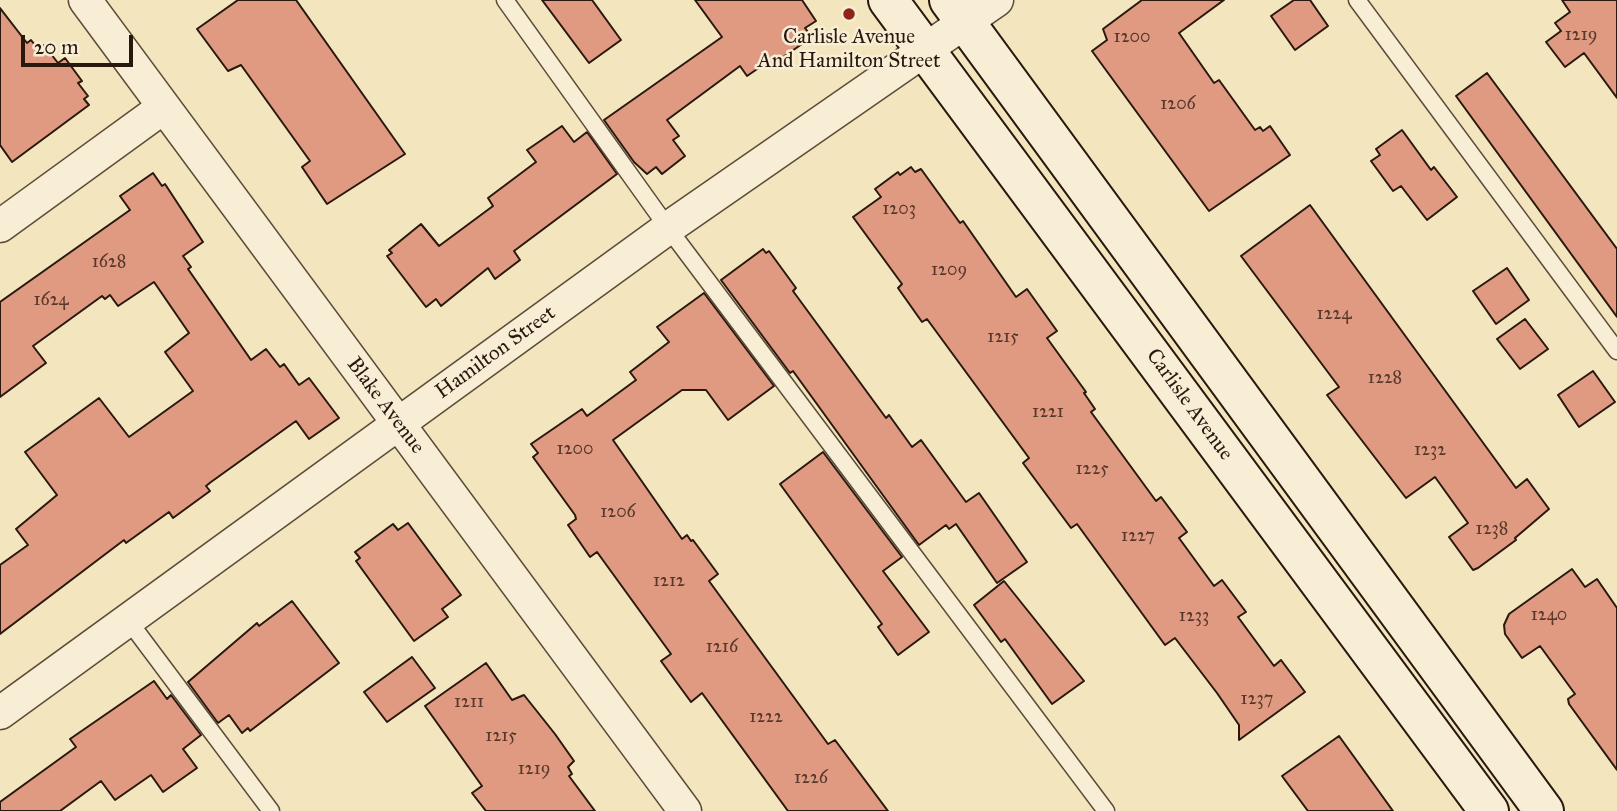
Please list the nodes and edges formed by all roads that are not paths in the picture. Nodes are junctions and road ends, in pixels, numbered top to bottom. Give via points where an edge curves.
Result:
1 (85, 0) edge
2 (505, 0) edge
3 (888, 0) edge
4 (997, 0) edge
5 (1357, 0) edge
6 (957, 11) edge
7 (926, 50) junction
8 (164, 107) junction
9 (0, 226) edge
10 (668, 228) junction
11 (1617, 351) edge
12 (398, 424) junction
13 (128, 620) junction
14 (1433, 663) junction
15 (1398, 688) junction
16 (0, 713) edge
17 (271, 811) edge
18 (685, 811) edge
19 (1105, 811) edge
20 (1489, 811) edge
21 (1544, 811) edge

1 - 8 street, Blake Avenue
2 - 10 lane
3 - 7 street, Carlisle Avenue
4 - 6 street, Hamilton Street
5 - 11 lane
6 - 7 street, Hamilton Street
6 - 14 street
7 - 10 street, Hamilton Street
7 - 15 street, Carlisle Avenue
8 - 9 street
8 - 12 street, Blake Avenue
10 - 12 street, Hamilton Street
10 - 19 lane
12 - 13 street, Hamilton Street
12 - 18 street, Blake Avenue
13 - 16 street, Hamilton Street
13 - 17 lane
14 - 15 street
14 - 21 street
15 - 20 street, Carlisle Avenue

